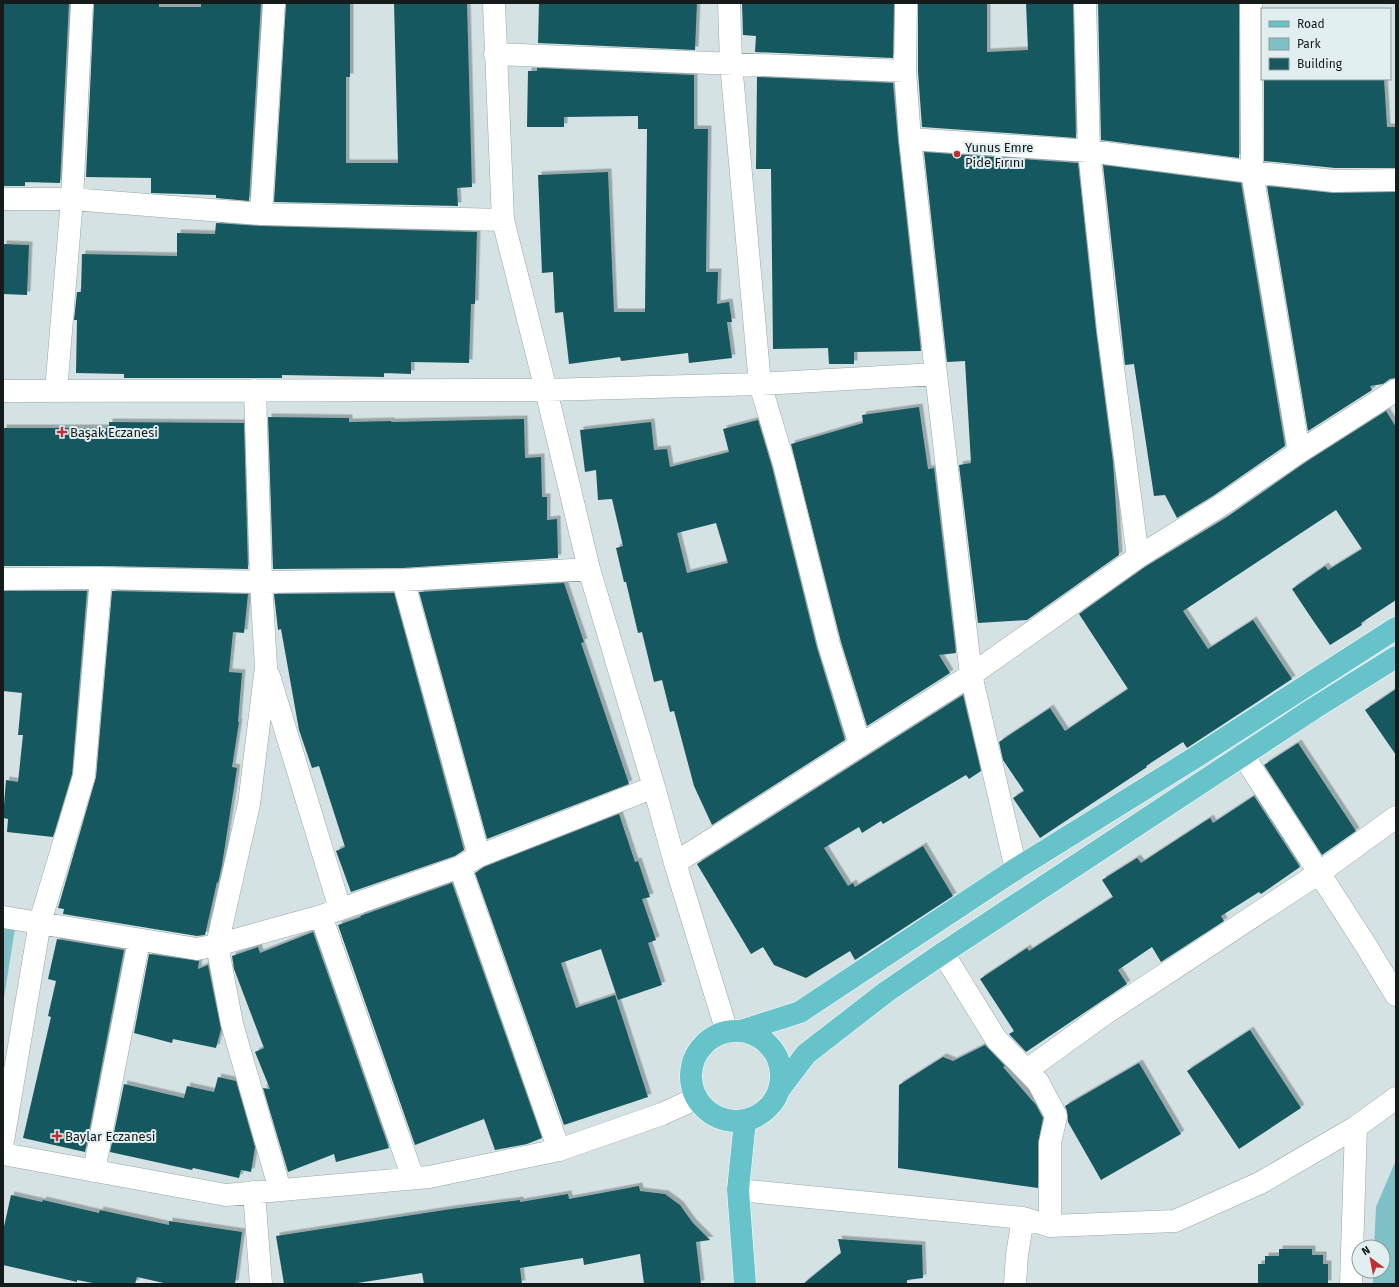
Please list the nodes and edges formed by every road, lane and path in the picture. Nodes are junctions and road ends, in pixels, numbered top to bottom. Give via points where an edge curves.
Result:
1 (82, 3) edge
2 (274, 3) edge
3 (494, 3) edge
4 (729, 3) edge
5 (906, 3) edge
6 (1085, 3) edge
7 (1251, 3) edge
8 (495, 54) junction
9 (731, 63) junction
10 (905, 71) junction
11 (910, 139) junction
12 (1089, 151) junction
13 (1252, 172) junction
14 (1396, 180) edge
15 (3, 199) edge
16 (72, 199) junction
17 (261, 214) junction
18 (503, 220) junction
19 (936, 374) junction
20 (760, 384) junction
21 (255, 390) junction
22 (546, 390) junction
23 (1396, 390) edge
24 (3, 391) edge
25 (56, 391) junction
26 (1299, 452) junction
27 (1138, 557) junction
28 (590, 569) junction
29 (101, 578) junction
30 (3, 579) edge
31 (403, 580) junction
32 (261, 582) junction
33 (1396, 628) edge
34 (1396, 657) edge
35 (266, 668) junction
36 (971, 675) junction
37 (860, 745) junction
38 (1243, 755) junction
39 (654, 787) junction
40 (1396, 817) edge
41 (479, 856) junction
42 (675, 863) junction
43 (460, 867) junction
44 (1016, 869) junction
45 (1319, 873) junction
46 (330, 913) junction
47 (3, 917) edge
48 (40, 922) junction
49 (139, 940) junction
50 (217, 945) junction
51 (943, 953) junction
52 (1396, 995) edge
53 (734, 1031) junction
54 (1027, 1070) junction
55 (781, 1087) junction
56 (696, 1098) junction
57 (1396, 1098) edge
58 (745, 1121) junction
59 (1356, 1127) junction
60 (3, 1141) edge
61 (559, 1150) junction
62 (3, 1154) edge
63 (94, 1171) junction
64 (413, 1178) junction
65 (280, 1190) junction
66 (738, 1190) junction
67 (254, 1192) junction
68 (1023, 1218) junction
69 (1050, 1226) junction
70 (261, 1284) edge
71 (745, 1284) edge
72 (1015, 1284) edge
73 (1350, 1284) edge

1 - 16 street
2 - 17 street
3 - 8 street
4 - 9 street
5 - 10 street
6 - 12 street
7 - 13 street
8 - 9 street
8 - 18 street
9 - 10 street
9 - 20 street
10 - 11 street
11 - 12 street
11 - 19 street
12 - 13 street
12 - 27 street via 1108,330
13 - 14 street via 1334,181
13 - 26 street
15 - 16 street
16 - 17 street
16 - 25 street
17 - 18 street
18 - 22 street
19 - 20 street
19 - 36 street
20 - 22 street
20 - 37 street via 784,464 829,645
21 - 22 street
21 - 25 street
21 - 32 street
22 - 28 street
23 - 26 street
24 - 25 street
26 - 27 street via 1220,506
27 - 36 street
28 - 31 street
28 - 39 street
29 - 30 street
29 - 32 street
29 - 48 street via 84,776
31 - 32 street
31 - 41 street
32 - 35 street
33 - 44 main road
34 - 38 main road
35 - 46 street
35 - 50 street via 249,804
36 - 37 street
36 - 44 street
37 - 42 street
38 - 45 street
38 - 51 main road
39 - 41 street
39 - 42 street
40 - 45 street
41 - 43 street
42 - 53 street
43 - 46 street
43 - 61 street
44 - 53 main road via 800,1012
45 - 52 street
45 - 54 street via 1103,1015
46 - 50 street
46 - 64 street
47 - 48 street
48 - 49 street
48 - 60 street
49 - 50 street via 197,949
49 - 63 street
50 - 65 street via 232,1024
51 - 54 street via 996,1039
51 - 55 main road via 886,992 806,1054
53 - 55 main road via 753,1034 765,1040 774,1050 780,1061
53 - 56 main road via 716,1036 697,1054 692,1066 691,1079
54 - 69 street via 1038,1082 1056,1116 1050,1143
55 - 58 main road via 768,1109 758,1117
56 - 58 main road via 708,1113 720,1119 732,1122
56 - 61 street via 662,1114
57 - 59 street
58 - 66 main road
59 - 69 street via 1260,1183 1175,1221
59 - 73 street
61 - 64 street via 429,1177
62 - 63 street
63 - 67 street via 226,1195
64 - 65 street
65 - 67 street
66 - 68 street
66 - 71 main road
67 - 70 street
68 - 69 street
68 - 72 street

